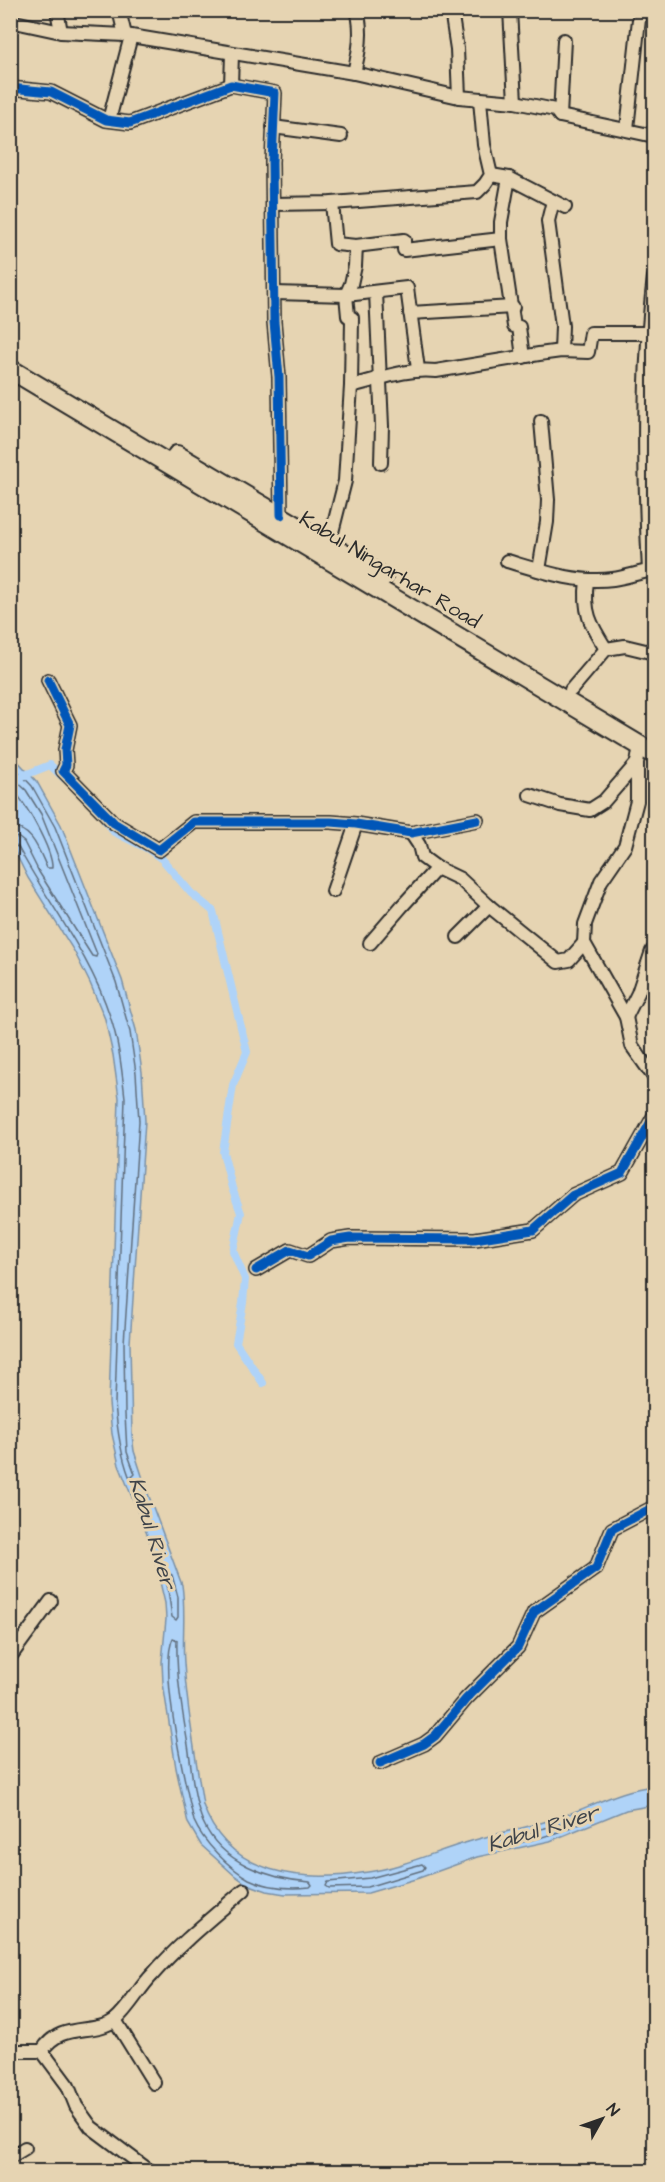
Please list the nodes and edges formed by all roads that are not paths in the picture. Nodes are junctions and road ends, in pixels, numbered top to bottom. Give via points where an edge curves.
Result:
1 (57, 10) edge
2 (119, 10) edge
3 (357, 10) edge
4 (451, 10) edge
5 (510, 10) edge
6 (640, 10) edge
7 (10, 21) edge
8 (61, 32) junction
9 (128, 35) junction
10 (564, 40) dead end
11 (232, 54) junction
12 (354, 73) junction
13 (231, 85) junction
14 (10, 88) edge
15 (459, 96) junction
16 (480, 100) junction
17 (515, 102) junction
18 (560, 116) junction
19 (109, 120) junction
20 (273, 127) junction
21 (627, 129) junction
22 (341, 136) dead end
23 (654, 136) edge
24 (490, 175) junction
25 (509, 178) junction
26 (553, 201) junction
27 (332, 203) junction
28 (273, 204) junction
29 (565, 207) dead end
30 (501, 239) junction
31 (356, 246) junction
32 (654, 277) edge
33 (376, 292) junction
34 (275, 293) junction
35 (346, 295) junction
36 (654, 298) edge
37 (513, 308) junction
38 (410, 313) junction
39 (648, 333) junction
40 (561, 351) junction
41 (10, 357) edge
42 (523, 357) junction
43 (10, 369) edge
44 (418, 369) junction
45 (379, 379) junction
46 (351, 386) junction
47 (541, 421) dead end
48 (381, 463) dead end
49 (281, 515) junction
50 (329, 544) junction
51 (507, 561) dead end
52 (539, 570) junction
53 (652, 571) edge
54 (587, 580) junction
55 (606, 650) junction
56 (654, 653) edge
57 (48, 680) dead end
58 (571, 690) junction
59 (646, 750) edge
60 (530, 795) dead end
61 (477, 820) dead end
62 (356, 824) junction
63 (411, 833) junction
64 (437, 868) junction
65 (333, 891) dead end
66 (489, 906) junction
67 (458, 937) dead end
68 (584, 943) junction
69 (370, 944) dead end
70 (652, 951) dead end
71 (626, 1017) junction
72 (654, 1077) edge
73 (654, 1116) edge
74 (650, 1135) edge
75 (256, 1270) dead end
76 (654, 1507) edge
77 (51, 1602) dead end
78 (10, 1657) edge
79 (380, 1763) dead end
80 (244, 1890) dead end
81 (115, 2020) junction
82 (10, 2051) edge
83 (42, 2051) junction
84 (154, 2083) dead end
85 (25, 2148) dead end
86 (10, 2157) edge
87 (151, 2172) edge

1 - 8 street
2 - 9 street
3 - 12 street via 360,47
4 - 15 street
5 - 17 street
6 - 21 street
7 - 8 street
8 - 9 street
9 - 11 street
9 - 19 street
10 - 18 street
11 - 12 street
11 - 13 street
12 - 15 street
13 - 19 street via 130,123
13 - 20 street via 275,93
14 - 19 street via 51,92
15 - 16 street
16 - 17 street
16 - 24 street
17 - 18 street via 555,110
18 - 21 street
20 - 22 street
20 - 28 street
21 - 23 street
24 - 25 street
24 - 27 street via 477,192
25 - 26 street
25 - 30 street
26 - 29 street
26 - 40 street via 548,220 562,326
27 - 28 street
27 - 31 street via 336,244
28 - 34 street
30 - 31 street via 404,250 404,240
30 - 37 street
31 - 35 street via 355,266
32 - 36 street
33 - 35 street
33 - 38 street via 407,288
33 - 45 street
34 - 35 street
34 - 49 street
35 - 46 street via 348,315 352,318
36 - 39 street
37 - 38 street
37 - 42 street
38 - 44 street
39 - 40 street via 591,333 588,352
39 - 53 street via 644,483
40 - 42 street
41 - 49 highway, Kabul Ningarhar Road
42 - 44 street via 436,371
43 - 59 highway, Kabul Ningarhar Road
44 - 45 street
45 - 46 street
45 - 48 street
46 - 50 street via 345,481
47 - 52 street via 548,500
49 - 50 highway, Kabul Ningarhar Road
50 - 58 highway, Kabul Ningarhar Road
51 - 52 street
52 - 54 street
53 - 54 street
54 - 55 street via 589,623
55 - 56 street via 625,646
55 - 58 street
57 - 62 street via 70,725 63,771 114,824 159,850 194,822
58 - 59 highway, Kabul Ningarhar Road
59 - 60 street via 604,801 590,810
59 - 68 street via 625,846 601,881 585,924
61 - 63 street
62 - 63 street
62 - 65 street
63 - 64 street via 422,857
64 - 66 street via 460,879
64 - 69 street
66 - 67 street
66 - 68 street via 558,962 569,960
68 - 71 street
70 - 71 street
71 - 72 street via 632,1046
73 - 74 street
74 - 75 street via 622,1173 573,1195 533,1230 475,1239 350,1238 331,1241 308,1256 290,1250
76 - 79 street via 612,1529 596,1568 534,1612 518,1647 435,1736
77 - 78 street
80 - 81 street via 163,1963
81 - 83 street via 99,2028 61,2034
81 - 84 street
82 - 83 street
83 - 87 street via 91,2127
85 - 86 street

